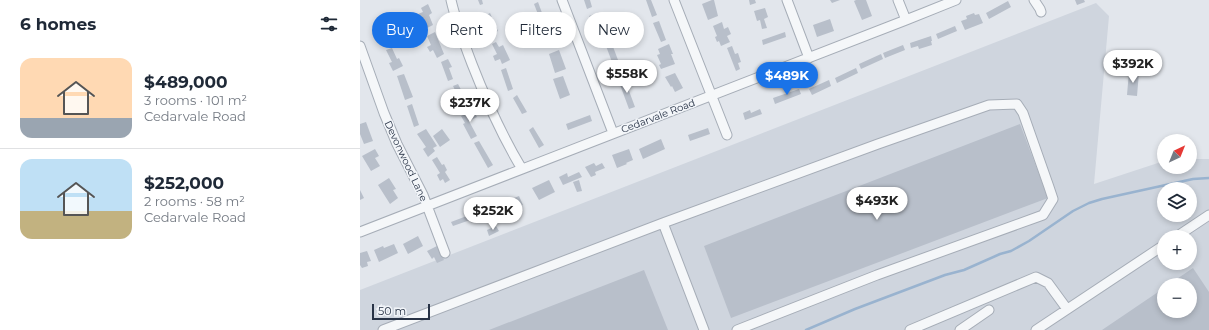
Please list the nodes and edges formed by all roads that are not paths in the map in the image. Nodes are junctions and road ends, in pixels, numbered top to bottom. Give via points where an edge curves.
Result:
1 (451, 0) edge
2 (562, 0) edge
3 (674, 0) edge
4 (787, 0) edge
5 (898, 0) edge
6 (956, 0) edge
7 (1034, 0) edge
8 (1041, 12) dead end
9 (906, 20) junction
10 (360, 46) edge
11 (809, 58) junction
12 (712, 96) junction
13 (613, 133) junction
14 (727, 135) dead end
15 (522, 169) junction
16 (427, 205) junction
17 (1209, 215) edge
18 (663, 223) junction
19 (1186, 230) edge
20 (360, 232) edge
21 (1157, 250) edge
22 (445, 253) dead end
23 (1067, 309) junction
24 (990, 310) dead end
25 (383, 330) edge
26 (704, 330) edge
27 (737, 330) edge
28 (910, 330) edge
29 (960, 330) edge
30 (1036, 330) edge

1 - 15 street via 478,80 496,121
2 - 13 street
3 - 12 street
4 - 11 street
5 - 9 street
6 - 9 street, Cedarvale Road
7 - 8 street
9 - 11 street, Cedarvale Road
10 - 16 street, Devonwood Lane via 396,144
11 - 12 street, Cedarvale Road
12 - 13 street, Cedarvale Road
12 - 14 street
13 - 15 street, Cedarvale Road
15 - 16 street, Cedarvale Road
16 - 20 street, Cedarvale Road
16 - 22 street, Devonwood Lane
17 - 19 street
18 - 25 street
18 - 26 street
18 - 27 street via 989,105 1016,104 1023,112 1053,199 1043,215
21 - 23 street
23 - 28 street via 1048,283 1036,277
23 - 30 street
24 - 29 street

